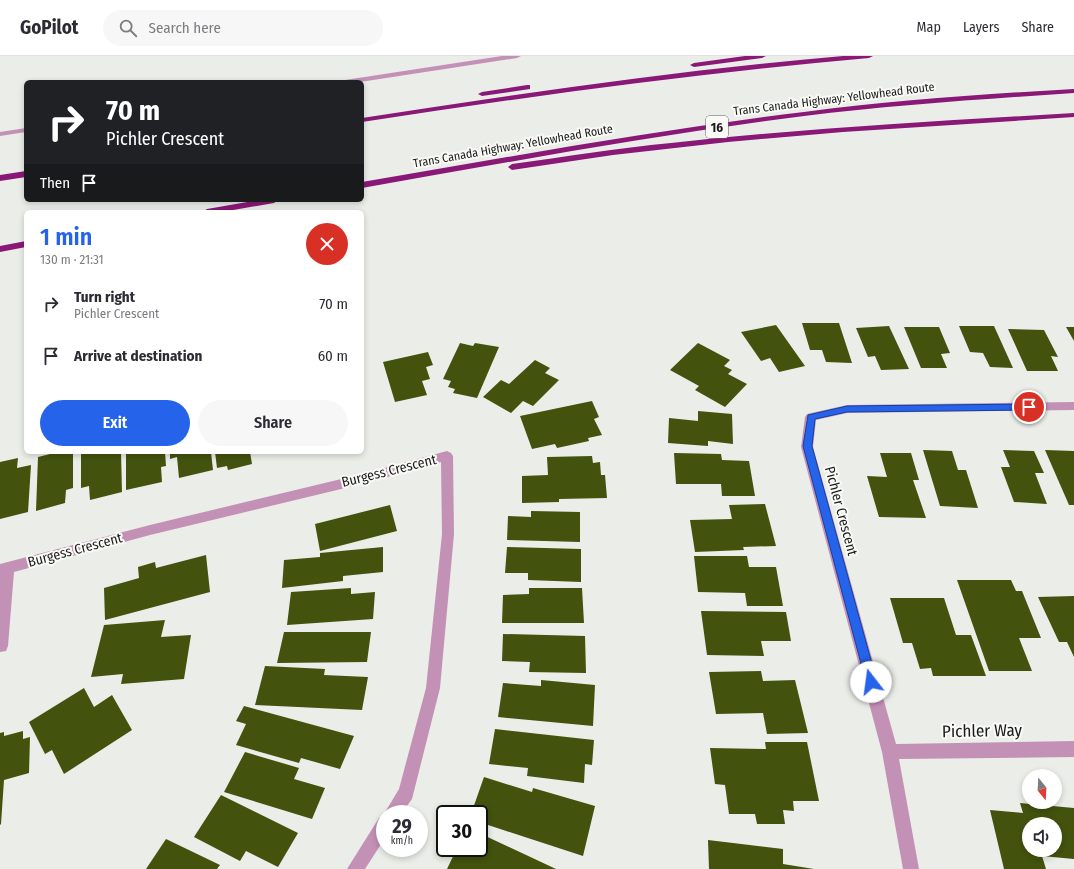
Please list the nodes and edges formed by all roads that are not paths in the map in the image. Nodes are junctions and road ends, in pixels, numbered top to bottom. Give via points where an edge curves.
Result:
1 (517, 56) edge
2 (762, 56) edge
3 (869, 56) edge
4 (358, 80) edge
5 (1074, 90) edge
6 (1074, 115) edge
7 (364, 116) edge
8 (364, 120) edge
9 (24, 130) edge
10 (0, 134) edge
11 (24, 174) edge
12 (0, 178) edge
13 (364, 185) edge
14 (364, 188) edge
15 (261, 202) edge
16 (263, 202) edge
17 (255, 203) junction
18 (218, 210) edge
19 (24, 244) edge
20 (0, 249) edge
21 (1074, 406) edge
22 (4, 569) edge
23 (1, 646) edge
24 (1074, 749) edge
25 (890, 752) junction
26 (398, 805) edge
27 (376, 838) edge
28 (355, 869) edge
29 (912, 869) edge

1 - 4 street
2 - 7 highway via 503,90
3 - 8 highway via 699,72
5 - 13 highway, Trans Canada Highway: Yellowhead Route / 16 via 805,114 589,145
6 - 14 highway via 883,127 614,152
9 - 10 street
11 - 12 highway
15 - 17 highway
16 - 17 highway
17 - 18 highway
19 - 20 highway
21 - 25 street, Pichler Crescent via 847,409 811,417 807,446
22 - 23 street
22 - 26 street, Burgess Crescent via 447,456 448,534 433,688 406,793
24 - 25 street, Pichler Way
25 - 29 street, Pichler Crescent
27 - 28 street

